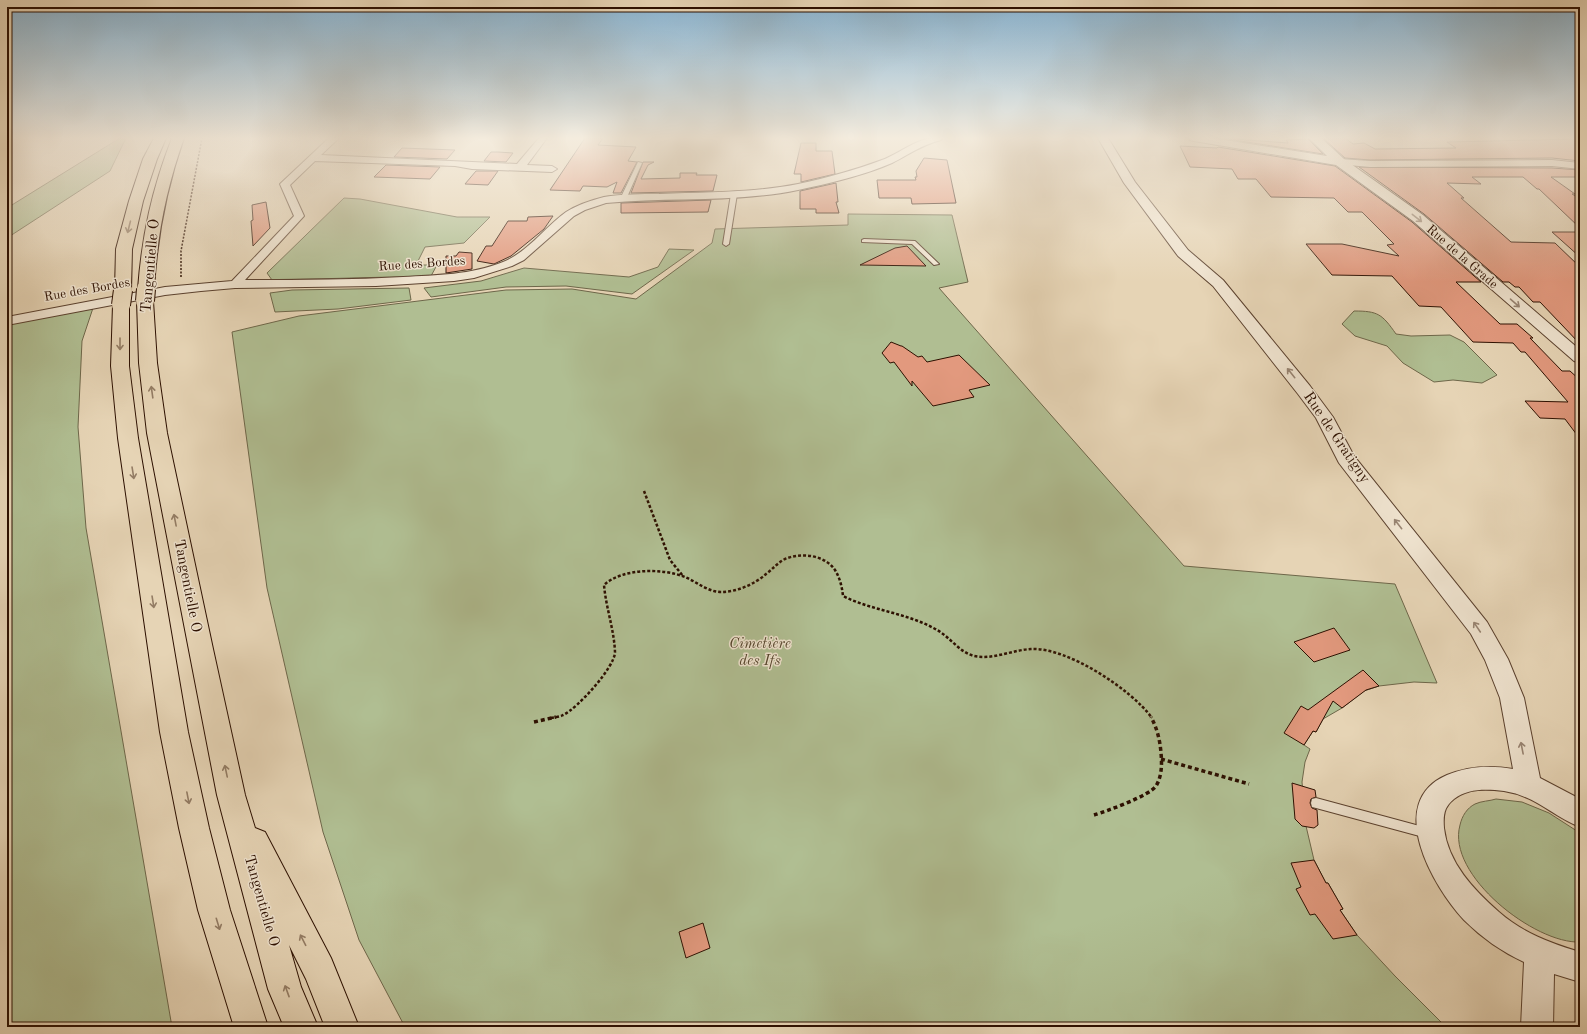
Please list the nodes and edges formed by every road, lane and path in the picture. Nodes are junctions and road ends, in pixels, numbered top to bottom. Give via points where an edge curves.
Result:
1 (141, 186) edge
2 (161, 186) edge
3 (193, 186) edge
4 (286, 186) edge
5 (629, 186) edge
6 (800, 186) edge
7 (1132, 186) edge
8 (1374, 186) edge
9 (734, 194) junction
10 (626, 198) junction
11 (864, 241) dead end
12 (726, 244) dead end
13 (936, 264) dead end
14 (235, 284) junction
15 (181, 290) junction
16 (7, 320) edge
17 (1580, 358) edge
18 (644, 491) dead end
19 (684, 576) junction
20 (534, 722) dead end
21 (1161, 759) junction
22 (1249, 784) dead end
23 (1529, 786) junction
24 (231, 795) junction
25 (1316, 803) dead end
26 (1580, 814) edge
27 (1094, 815) dead end
28 (1430, 834) junction
29 (1539, 954) junction
30 (1580, 967) edge
31 (250, 1026) edge
32 (301, 1027) edge
33 (342, 1027) edge
34 (1538, 1027) edge

1 -> 31 main road, Tangentielle O via 124,249 120,366 128,438 173,725 194,828 214,910
24 -> 2 main road, Tangentielle O via 158,434 148,363 146,295 150,243
3 - 15 path via 181,251
4 - 14 street via 300,216
5 - 10 lane
6 - 9 street, Rue des Bordes
23 -> 7 street, Rue de Gratigny via 1512,698 1496,659 1479,628 1346,459 1324,417 1299,384 1218,283 1183,253
8 -> 17 street, Rue de la Grade via 1418,218
9 - 10 street, Rue des Bordes
9 - 12 lane
10 - 14 street, Rue des Bordes via 605,200 580,208 520,258 474,274 454,278 376,282
11 - 13 lane via 913,242
14 - 15 street, Rue des Bordes
15 - 16 street, Rue des Bordes
18 - 19 path via 670,560
19 - 20 path via 666,572 632,572 615,576 604,584 616,654 592,691 564,714
19 - 21 path via 700,586 721,592 742,588 764,576 780,562 796,556 811,556 825,561 837,571 844,596 855,603 909,618 938,630 973,656 988,657 1028,649 1043,650 1079,662 1103,676 1148,712 1159,738
21 - 22 path
21 - 27 path via 1160,774 1154,788 1132,801
23 - 26 street via 1559,800
23 - 28 street via 1496,778 1467,779 1445,789 1432,807
32 -> 24 main road, Tangentielle O via 286,989
33 -> 24 main road via 318,970
25 - 28 lane
28 - 29 street via 1436,857 1452,884 1476,911 1505,935
29 - 30 street
29 - 34 street

